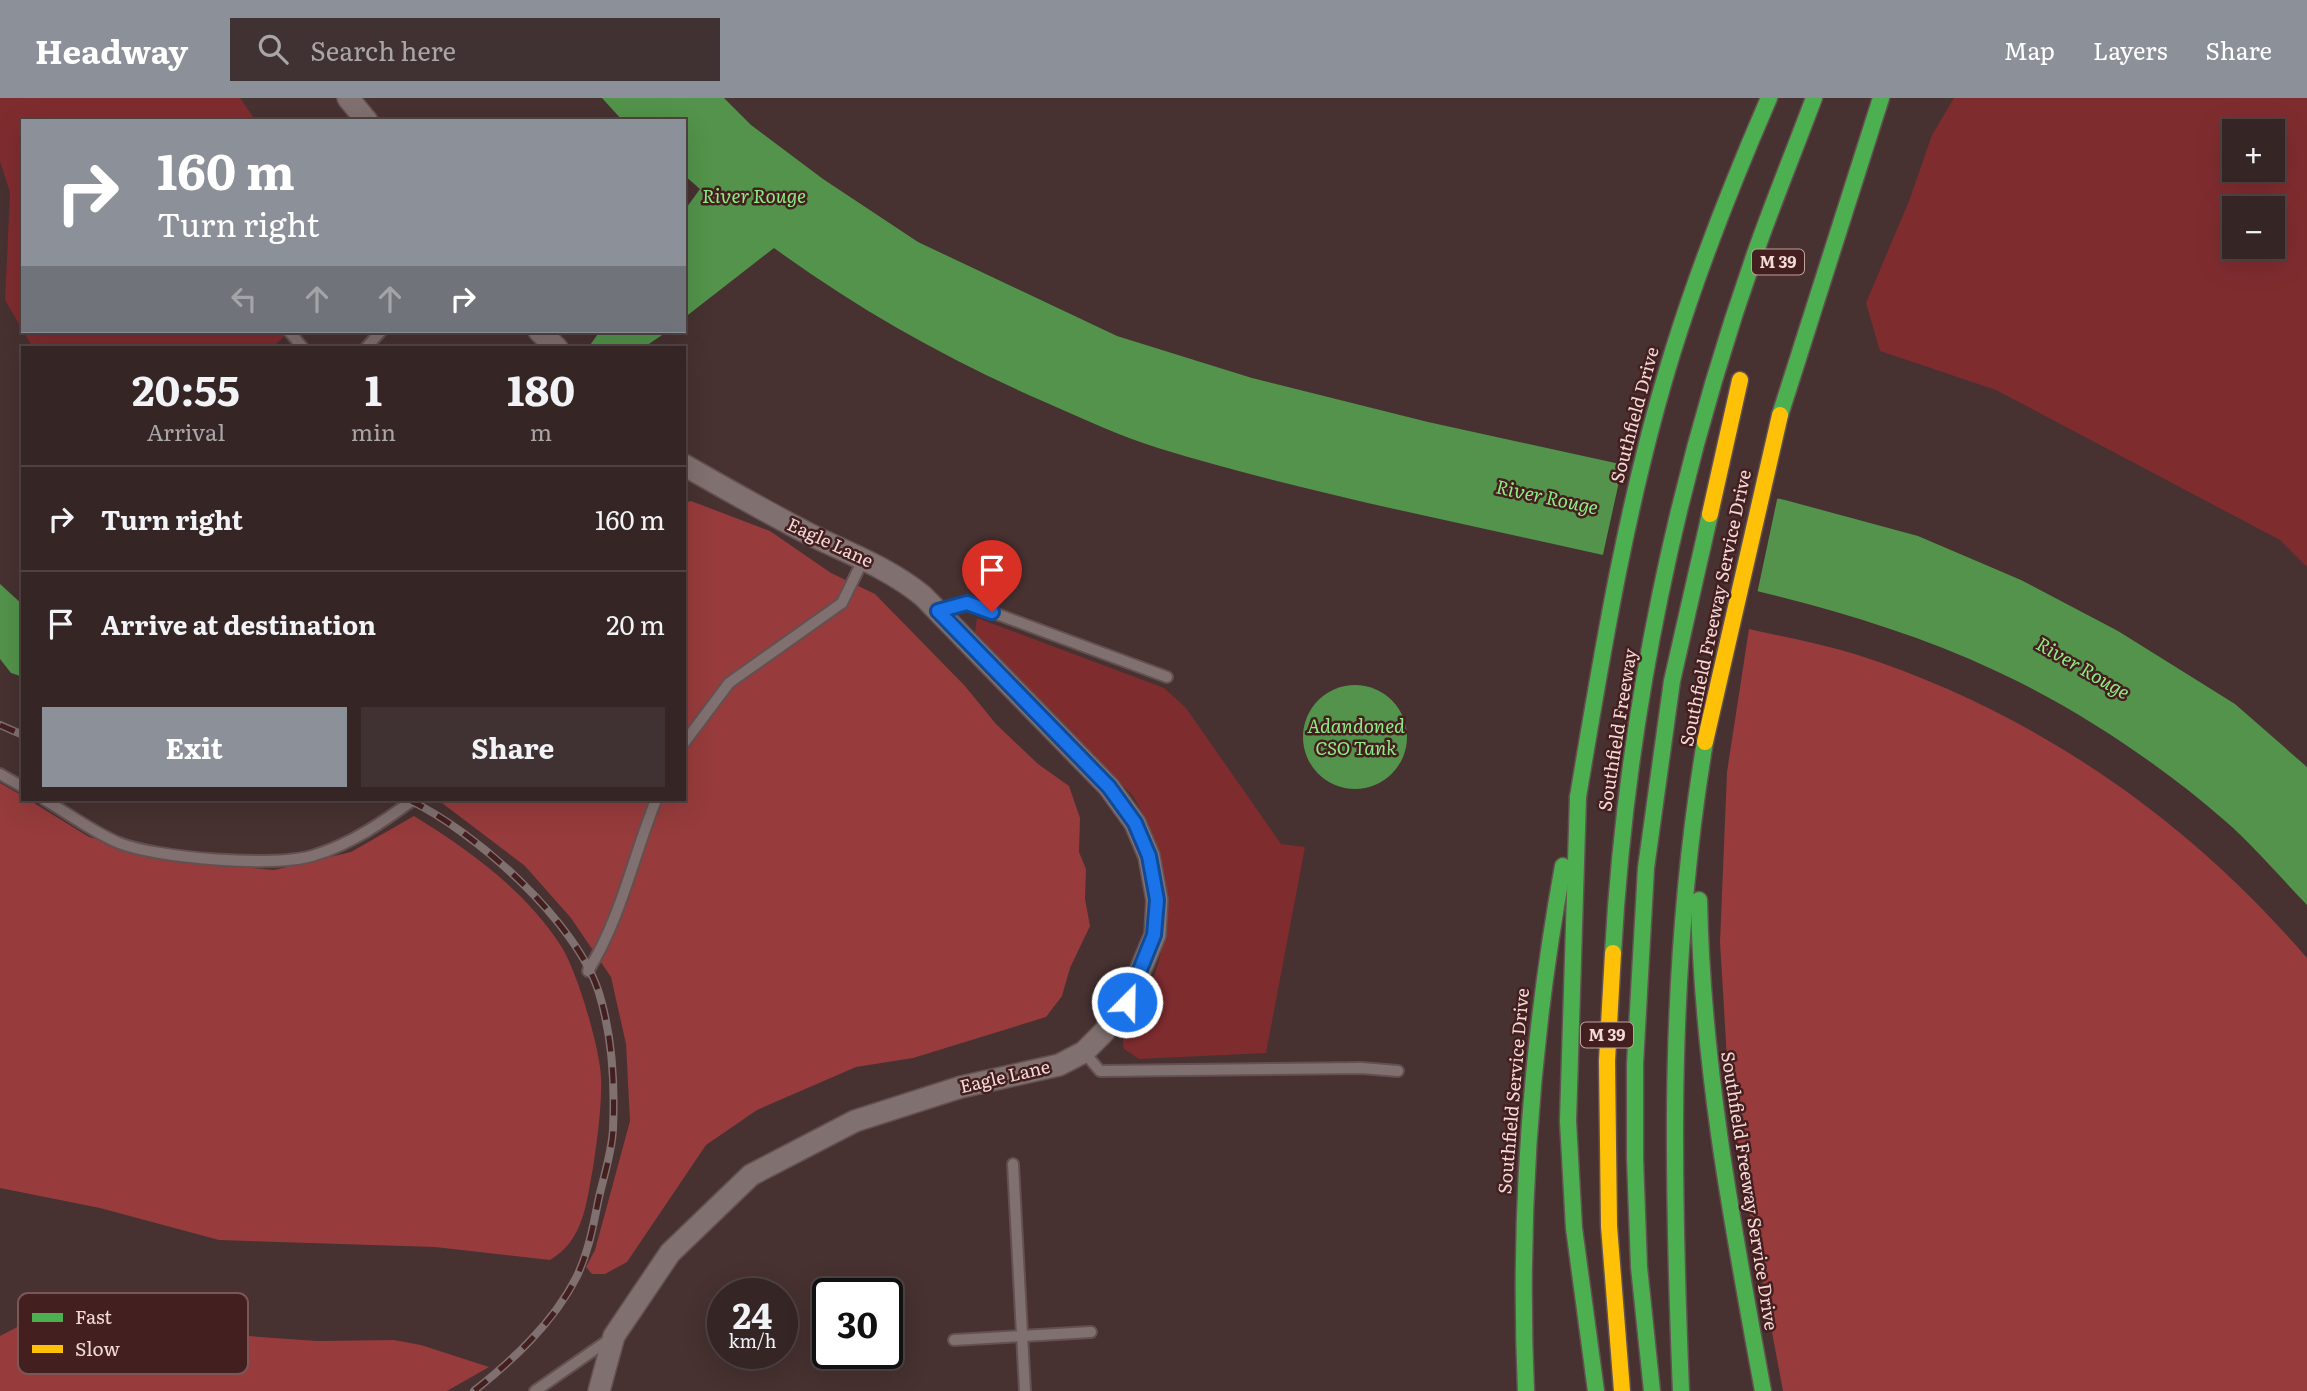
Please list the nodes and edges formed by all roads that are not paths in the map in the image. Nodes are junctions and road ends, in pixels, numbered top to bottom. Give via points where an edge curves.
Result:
1 (348, 98) edge
2 (1769, 98) edge
3 (1814, 98) edge
4 (1881, 98) edge
5 (365, 119) edge
6 (541, 333) edge
7 (554, 346) edge
8 (1747, 359) dead end
9 (686, 466) edge
10 (864, 558) junction
11 (938, 611) junction
12 (1167, 677) dead end
13 (686, 740) edge
14 (1705, 742) junction
15 (0, 775) edge
16 (21, 786) edge
17 (1578, 797) junction
18 (47, 801) edge
19 (411, 801) edge
20 (656, 801) edge
21 (588, 971) dead end
22 (1084, 1052) junction
23 (1398, 1071) dead end
24 (1013, 1164) dead end
25 (1091, 1332) dead end
26 (614, 1336) junction
27 (1022, 1336) junction
28 (954, 1340) dead end
29 (535, 1391) edge
30 (599, 1391) edge
31 (1025, 1391) edge
32 (1526, 1391) edge
33 (1596, 1391) edge
34 (1622, 1391) edge
35 (1652, 1391) edge
36 (1681, 1391) edge
37 (1763, 1391) edge

1 - 5 street
2 - 17 main road, Southfield Drive via 1705,249 1654,414 1599,664
3 - 34 main road, Southfield Freeway / M 39 via 1781,180 1701,423 1629,769 1609,970 1605,1136
4 - 14 main road, Southfield Freeway Service Drive via 1772,439
6 - 7 street
8 - 35 main road, M 39 via 1727,429 1672,681 1646,868 1635,1064 1639,1267
9 - 10 street, Eagle Lane via 764,511
10 - 11 street, Eagle Lane via 902,579
10 - 13 lane via 842,603 729,683
11 - 12 lane via 967,603
11 - 22 street, Eagle Lane via 1109,787 1135,823 1149,856 1157,900 1154,935 1127,1002
14 - 36 main road via 1685,855 1674,1029
14 - 37 main road, Southfield Freeway Service Drive via 1699,937 1707,1063 1714,1126
15 - 16 lane
17 - 32 main road, Southfield Service Drive via 1541,988 1527,1125 1521,1241
17 - 33 main road via 1568,1121 1574,1228
18 - 19 lane via 121,844 205,860 313,857 351,841
20 - 21 lane via 635,851 618,914
22 - 23 lane via 1100,1071
22 - 26 street, Eagle Lane via 1059,1065 961,1087 855,1121 751,1175 670,1253
24 - 27 lane
25 - 27 lane
26 - 29 lane
26 - 30 street, Eagle Lane
27 - 28 lane
27 - 31 lane

